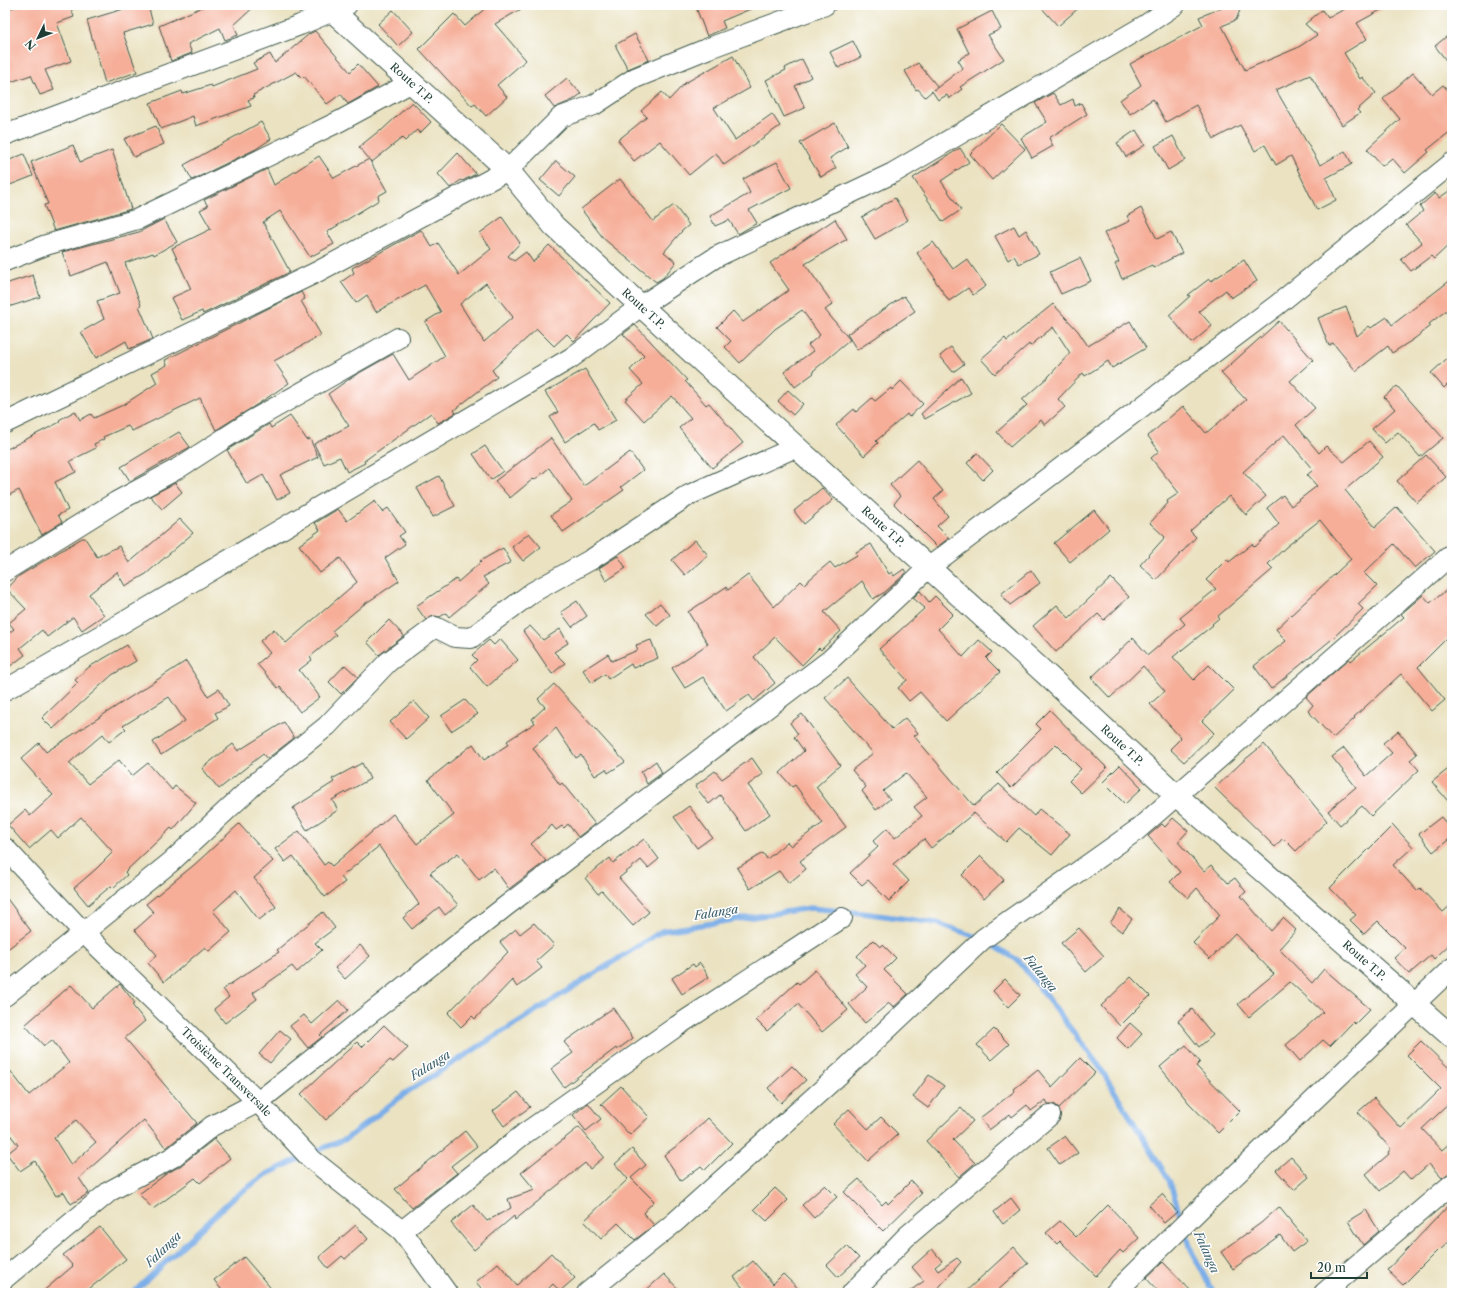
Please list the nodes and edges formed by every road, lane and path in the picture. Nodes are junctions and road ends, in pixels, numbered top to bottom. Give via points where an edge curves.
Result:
1 (825, 5) edge
2 (1175, 5) edge
3 (335, 7) edge
4 (412, 82) junction
5 (5, 135) edge
6 (1452, 163) edge
7 (508, 170) junction
8 (5, 261) edge
9 (641, 306) junction
10 (398, 338) dead end
11 (5, 423) edge
12 (796, 447) junction
13 (1452, 554) edge
14 (928, 568) junction
15 (5, 571) edge
16 (5, 690) edge
17 (1176, 795) junction
18 (5, 848) edge
19 (842, 918) dead end
20 (84, 933) junction
21 (1452, 968) edge
22 (5, 996) edge
23 (1414, 1004) junction
24 (1452, 1037) edge
25 (258, 1102) junction
26 (1050, 1115) dead end
27 (1452, 1184) edge
28 (402, 1231) junction
29 (5, 1278) edge
30 (447, 1293) edge
31 (588, 1293) edge
32 (852, 1293) edge
33 (1115, 1293) edge
34 (1324, 1293) edge

1 - 7 street via 635,78 594,105 561,117
2 - 9 street via 1144,26 893,173 716,257
3 - 4 street, Route T.P.
3 - 5 street via 272,36
4 - 7 street, Route T.P.
4 - 8 street via 340,121 138,219 46,245
6 - 14 street via 1278,305
7 - 9 street, Route T.P. via 554,226
7 - 11 street via 317,272
9 - 12 street, Route T.P.
9 - 16 street via 571,358
10 - 15 street via 253,420 177,469 116,502
12 - 14 street, Route T.P.
12 - 20 street via 689,494 592,559 533,592 471,638 455,637 435,627 388,662 327,726 257,782 171,862
13 - 17 street
14 - 17 street, Route T.P.
14 - 25 street via 830,660 506,906
17 - 23 street, Route T.P.
17 - 31 street via 1137,830 983,939 842,1072 674,1223
18 - 20 street, Troisième Transversale
19 - 28 street via 677,1026 531,1130
20 - 22 street
20 - 25 street, Troisième Transversale
21 - 23 street
23 - 24 street, Route T.P.
23 - 33 street
25 - 28 street, Troisième Transversale via 310,1158
25 - 29 street via 212,1126 173,1157 110,1191
26 - 32 street via 906,1237
27 - 34 street
28 - 30 street, Troisième Transversale

